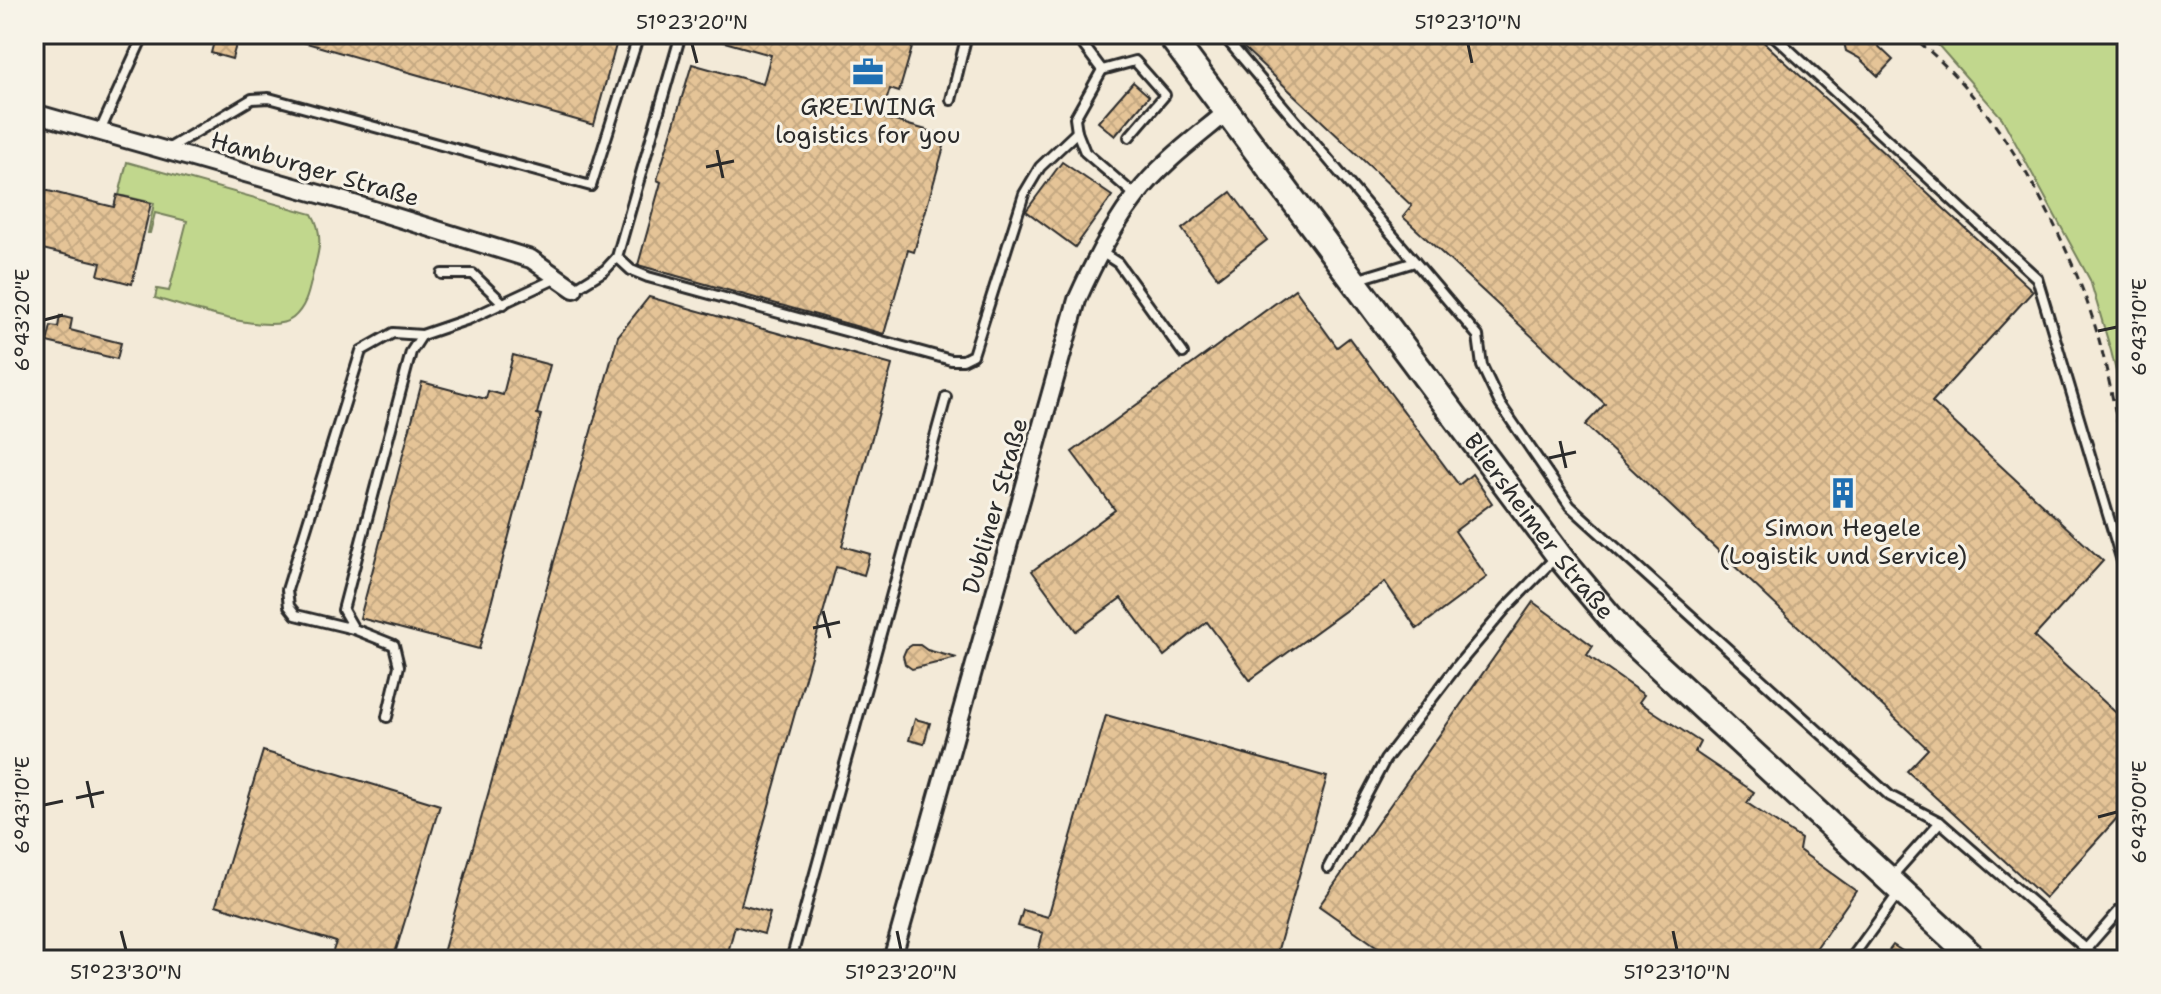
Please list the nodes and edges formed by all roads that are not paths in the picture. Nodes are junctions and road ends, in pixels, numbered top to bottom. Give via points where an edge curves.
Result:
1 (144, 34) edge
2 (639, 34) edge
3 (681, 34) edge
4 (967, 34) edge
5 (1075, 34) edge
6 (1169, 34) edge
7 (1222, 34) edge
8 (1772, 34) edge
9 (1102, 70) junction
10 (951, 100) dead end
11 (1228, 111) junction
12 (34, 113) edge
13 (99, 132) junction
14 (1077, 132) junction
15 (1129, 137) dead end
16 (165, 151) junction
17 (1136, 196) junction
18 (1101, 252) junction
19 (617, 257) junction
20 (1415, 262) junction
21 (442, 274) dead end
22 (558, 278) junction
23 (1354, 281) junction
24 (574, 289) joint
25 (504, 304) junction
26 (422, 335) junction
27 (1183, 353) dead end
28 (946, 397) dead end
29 (1559, 555) junction
30 (2127, 578) edge
31 (354, 629) junction
32 (387, 717) dead end
33 (1940, 822) junction
34 (1328, 868) dead end
35 (1895, 885) junction
36 (2127, 902) edge
37 (2086, 949) junction
38 (791, 960) edge
39 (892, 960) edge
40 (1850, 960) edge
41 (1976, 960) edge
42 (2099, 960) edge

1 - 13 lane
2 - 16 lane via 591,186 269,98 252,99
3 - 19 lane
4 - 10 lane
5 - 9 lane
6 - 11 street, Bliersheimer Straße
7 - 20 lane
8 - 30 lane via 2037,278
9 - 14 lane via 1075,118
9 - 15 lane via 1135,61 1165,95
11 - 17 street, Dubliner Straße via 1169,160
11 - 23 street, Bliersheimer Straße
12 - 13 street, Hamburger Straße
13 - 16 street, Hamburger Straße
14 - 17 lane via 1085,152
14 - 19 lane via 1040,167 1024,194 973,355 963,360 648,277
16 - 22 street, Hamburger Straße via 531,259
17 - 18 street, Dubliner Straße
18 - 27 lane via 1118,263
18 - 39 street, Dubliner Straße via 1077,300
19 - 24 lane
20 - 23 lane
20 - 33 lane via 1478,336 1482,366 1500,404 1570,506 1890,796
21 - 25 lane via 473,274
22 - 24 street, Hamburger Straße
22 - 25 lane
23 - 29 street, Bliersheimer Straße
25 - 26 lane
26 - 31 lane via 411,352 343,610
26 - 31 lane via 393,333 361,351 287,590 296,615
28 - 38 lane
29 - 34 lane via 1506,608 1385,760
29 - 35 street, Bliersheimer Straße via 1626,636
31 - 32 lane via 394,645 399,666
33 - 35 lane
33 - 37 lane
35 - 40 lane
35 - 41 street, Bliersheimer Straße
36 - 37 lane
37 - 42 lane

